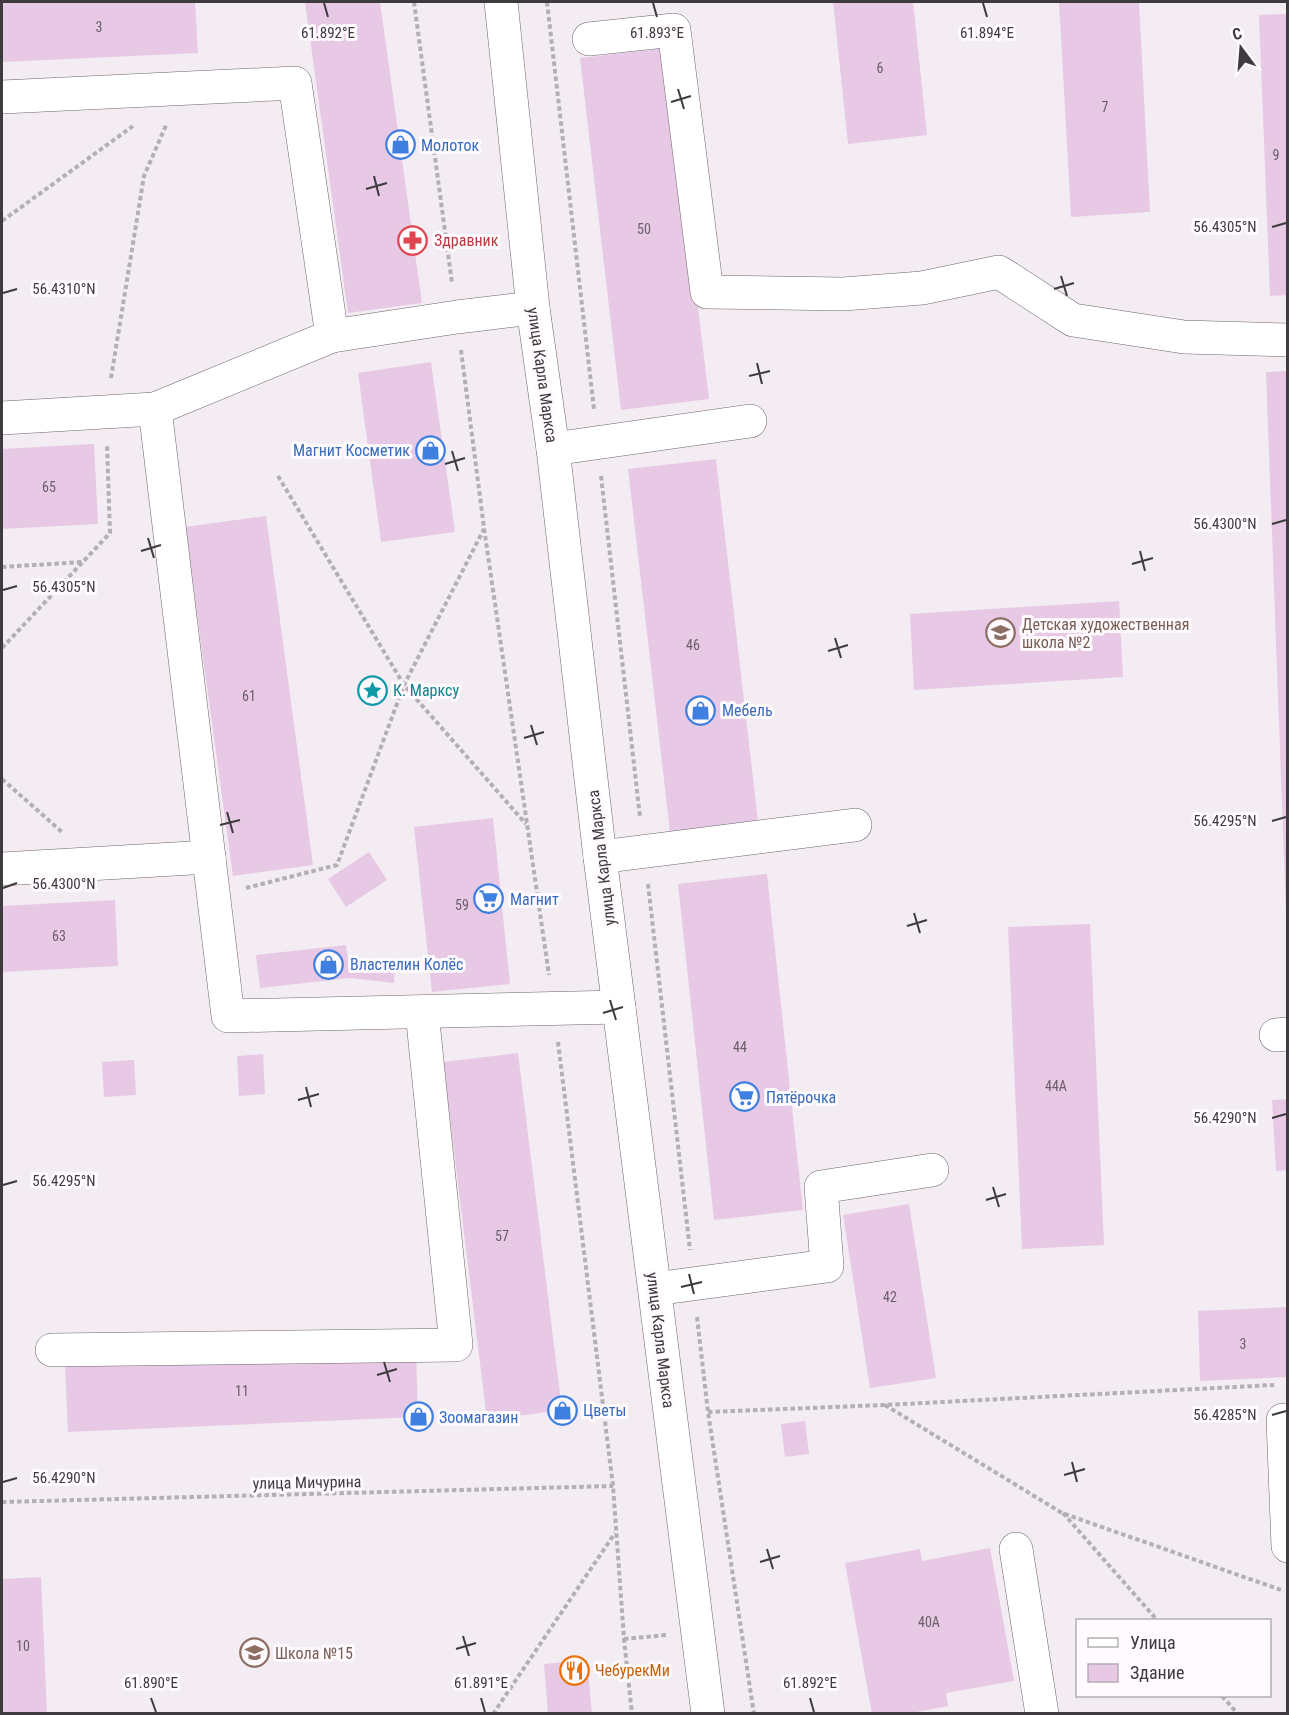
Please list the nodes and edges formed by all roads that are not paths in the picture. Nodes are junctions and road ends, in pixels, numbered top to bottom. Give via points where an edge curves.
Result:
1 (501, 2) edge
2 (589, 39) dead end
3 (2, 97) edge
4 (533, 308) junction
5 (332, 336) junction
6 (1287, 340) edge
7 (155, 409) junction
8 (2, 417) edge
9 (750, 422) dead end
10 (553, 449) junction
11 (855, 825) dead end
12 (209, 856) junction
13 (600, 857) junction
14 (2, 869) edge
15 (619, 1007) junction
16 (422, 1012) junction
17 (932, 1170) dead end
18 (655, 1289) junction
19 (52, 1350) dead end
20 (1287, 1420) edge
21 (1287, 1546) edge
22 (1016, 1549) dead end
23 (708, 1713) edge
24 (1042, 1713) edge

1 - 4 street, улица Карла Маркса
2 - 6 street via 674,30 707,292 854,293 922,288 999,272 1073,320 1184,337
3 - 5 street via 295,83
4 - 5 street
4 - 10 street, улица Карла Маркса
5 - 7 street
7 - 8 street
7 - 12 street
9 - 10 street
10 - 13 street, улица Карла Маркса
11 - 13 street
12 - 14 street
12 - 16 street via 228,1016
13 - 15 street, улица Карла Маркса
15 - 16 street
15 - 18 street, улица Карла Маркса
16 - 19 street via 456,1345
17 - 18 street via 821,1187 827,1266
18 - 23 street, улица Карла Маркса
20 - 21 street via 1283,1420
22 - 24 street

